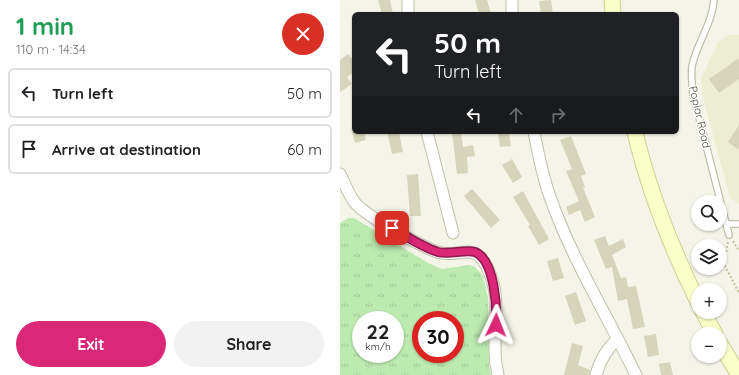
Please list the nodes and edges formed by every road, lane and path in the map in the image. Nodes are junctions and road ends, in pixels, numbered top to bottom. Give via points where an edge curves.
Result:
1 (408, 0) edge
2 (512, 0) edge
3 (612, 0) edge
4 (714, 0) edge
5 (408, 12) edge
6 (512, 12) edge
7 (613, 12) edge
8 (428, 134) edge
9 (534, 134) edge
10 (635, 134) edge
11 (340, 174) edge
12 (719, 195) edge
13 (727, 224) edge
14 (739, 224) edge
15 (727, 228) edge
16 (453, 233) dead end
17 (729, 235) junction
18 (739, 251) edge
19 (691, 287) edge
20 (739, 293) edge
21 (618, 339) junction
22 (727, 355) edge
23 (498, 375) edge
24 (596, 375) edge
25 (636, 375) edge
26 (739, 375) edge

1 - 5 street
2 - 6 street
3 - 7 main road
4 - 12 lane, Poplar Road via 710,20 692,66 692,79 693,94
8 - 16 street
9 - 21 street via 549,193 560,222 573,253
10 - 19 main road via 661,221
11 - 23 street via 356,204 392,228 438,252 470,251 480,257 488,268 495,290 497,304 494,352
13 - 14 lane
15 - 17 lane, Poplar Road
17 - 18 path
17 - 20 path via 724,264
21 - 24 street via 608,348
21 - 25 street
22 - 26 main road

